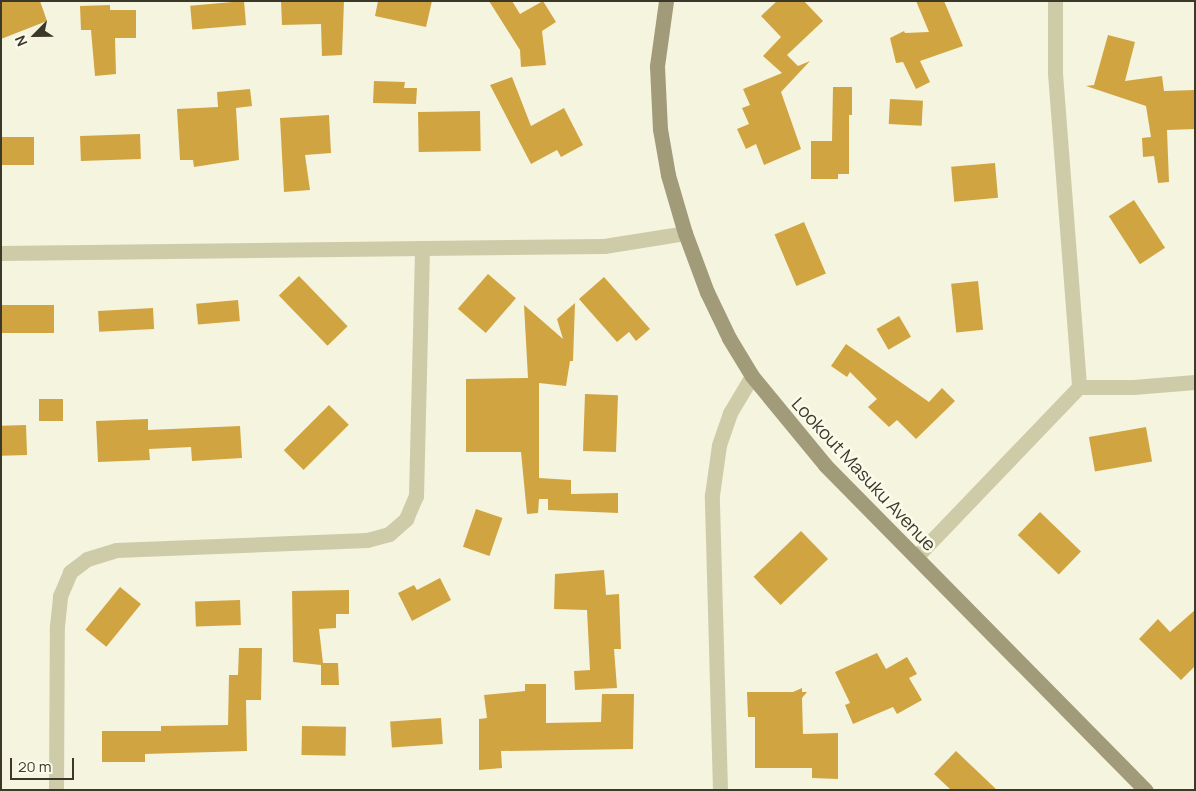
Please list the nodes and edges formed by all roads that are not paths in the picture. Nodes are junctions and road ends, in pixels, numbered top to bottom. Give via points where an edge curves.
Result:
1 (666, 1) edge
2 (1055, 1) edge
3 (684, 233) junction
4 (422, 249) junction
5 (1, 252) edge
6 (752, 376) junction
7 (1195, 382) edge
8 (1079, 387) junction
9 (916, 557) junction
10 (1142, 788) edge
11 (56, 790) edge
12 (720, 790) edge

1 - 3 street, Lookout Masuku Avenue via 657,66 660,129 668,176
2 - 8 street via 1056,73
3 - 4 street via 604,246
3 - 6 street, Lookout Masuku Avenue via 729,338
4 - 5 street
4 - 11 street via 416,496 406,519 389,534 367,540 116,550 87,559 70,572 60,596 57,626
6 - 9 street, Lookout Masuku Avenue via 825,466
6 - 12 street via 730,413 720,444 712,495
7 - 8 street
8 - 9 street
9 - 10 street, Lookout Masuku Avenue

